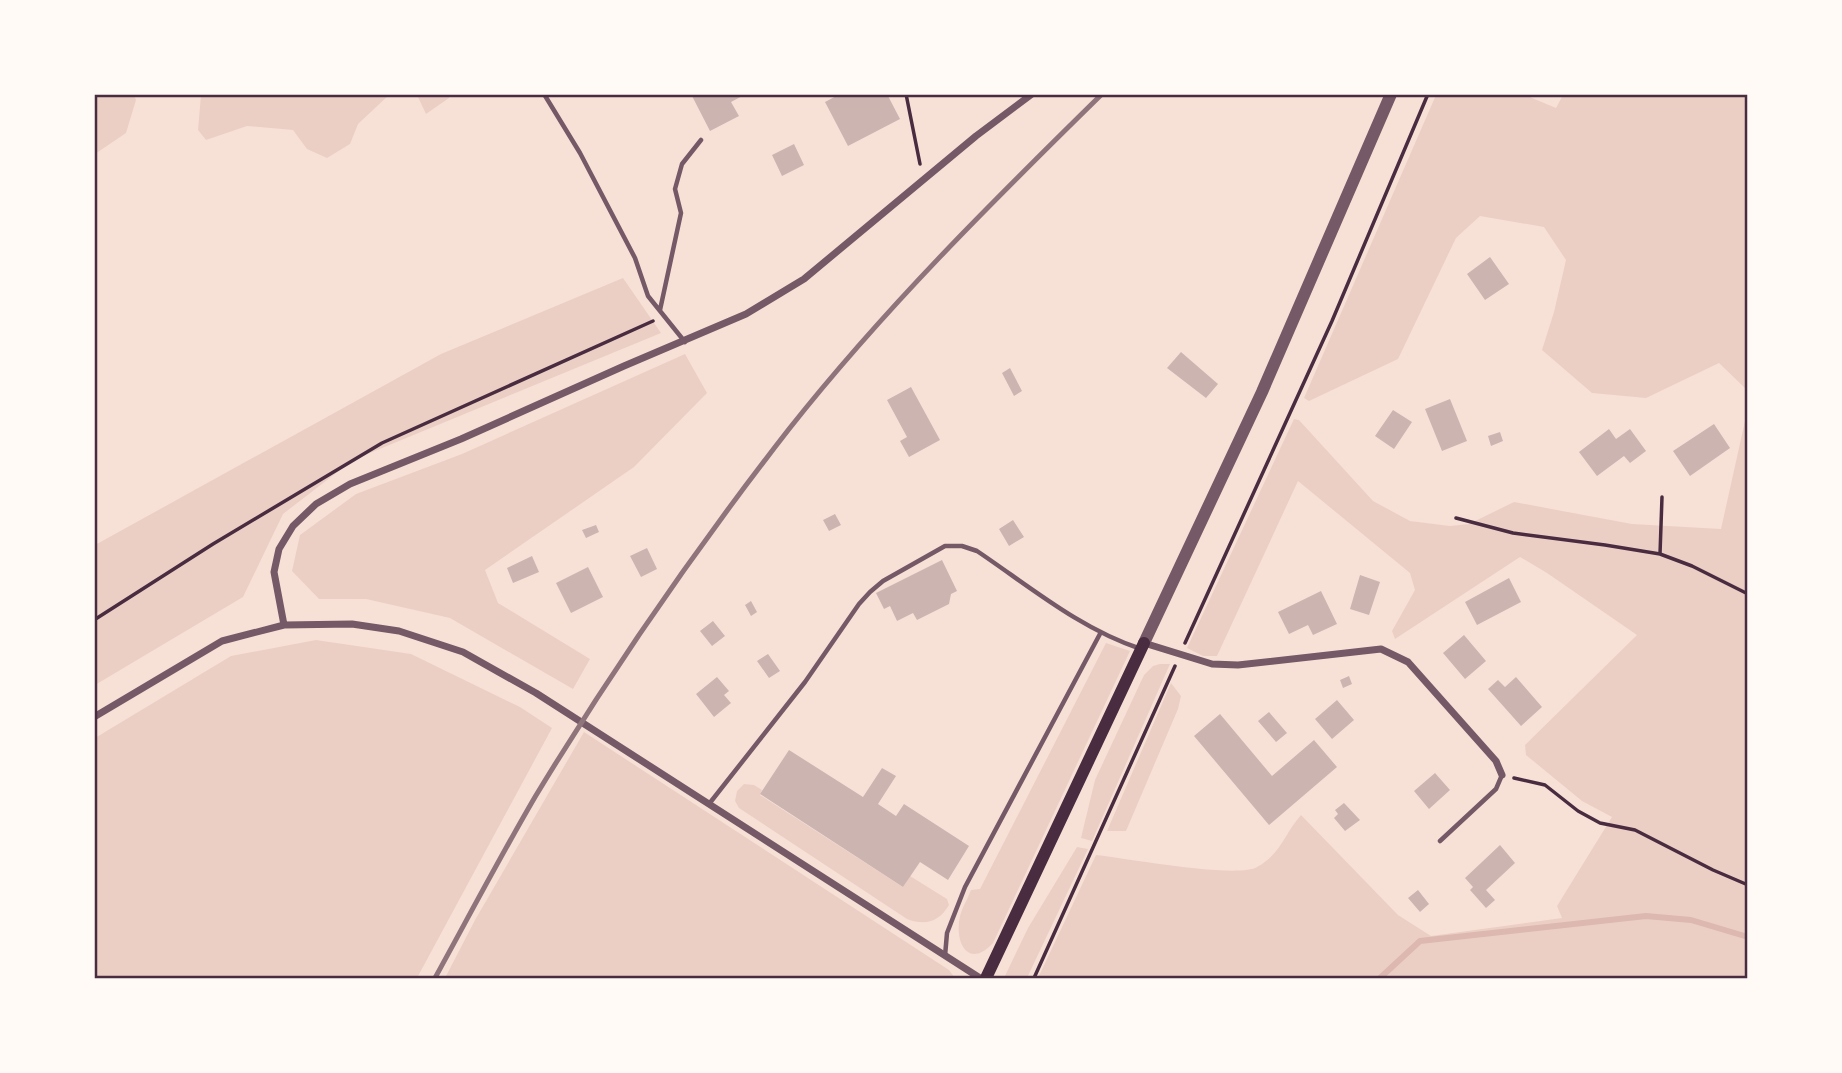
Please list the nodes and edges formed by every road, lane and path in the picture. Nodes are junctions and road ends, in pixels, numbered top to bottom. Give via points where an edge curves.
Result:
1 (544, 94) edge
2 (906, 94) edge
3 (1032, 94) edge
4 (1391, 94) edge
5 (1428, 94) edge
6 (701, 141) dead end
7 (923, 180) junction
8 (660, 311) junction
9 (665, 316) junction
10 (685, 342) junction
11 (1662, 497) dead end
12 (1456, 518) dead end
13 (1660, 555) junction
14 (1748, 594) edge
15 (94, 620) edge
16 (284, 625) junction
17 (1101, 632) junction
18 (1143, 646) junction
19 (1180, 654) junction
20 (94, 717) edge
21 (1502, 775) junction
22 (708, 805) junction
23 (1440, 841) dead end
24 (1748, 885) edge
25 (944, 956) junction
26 (980, 978) edge
27 (986, 978) edge
28 (1034, 978) edge

1 - 8 lane via 580,153 635,258 648,296
2 - 7 path
3 - 7 street
4 - 18 street via 1262,392
5 - 19 path via 1332,321
6 - 8 lane via 682,164 675,189 681,213
7 - 10 street via 804,279 746,314
8 - 9 lane
9 - 10 lane
9 - 15 path via 382,443
10 - 16 street via 350,484 316,504 293,526 279,549 274,572
11 - 13 path
12 - 13 path via 1513,533
13 - 14 path
16 - 20 street via 222,641
16 - 22 street via 352,624 399,631 463,652 536,693
17 - 18 lane
17 - 22 lane via 977,551 945,546 883,581 859,604 805,682
17 - 25 lane via 965,887 947,933
18 - 19 street
18 - 27 main road
19 - 21 street via 1238,666 1381,649 1395,654 1408,662 1496,761
19 - 28 path
21 - 23 lane via 1496,789
21 - 24 path via 1545,785 1600,823 1635,830
22 - 25 street
25 - 26 street

